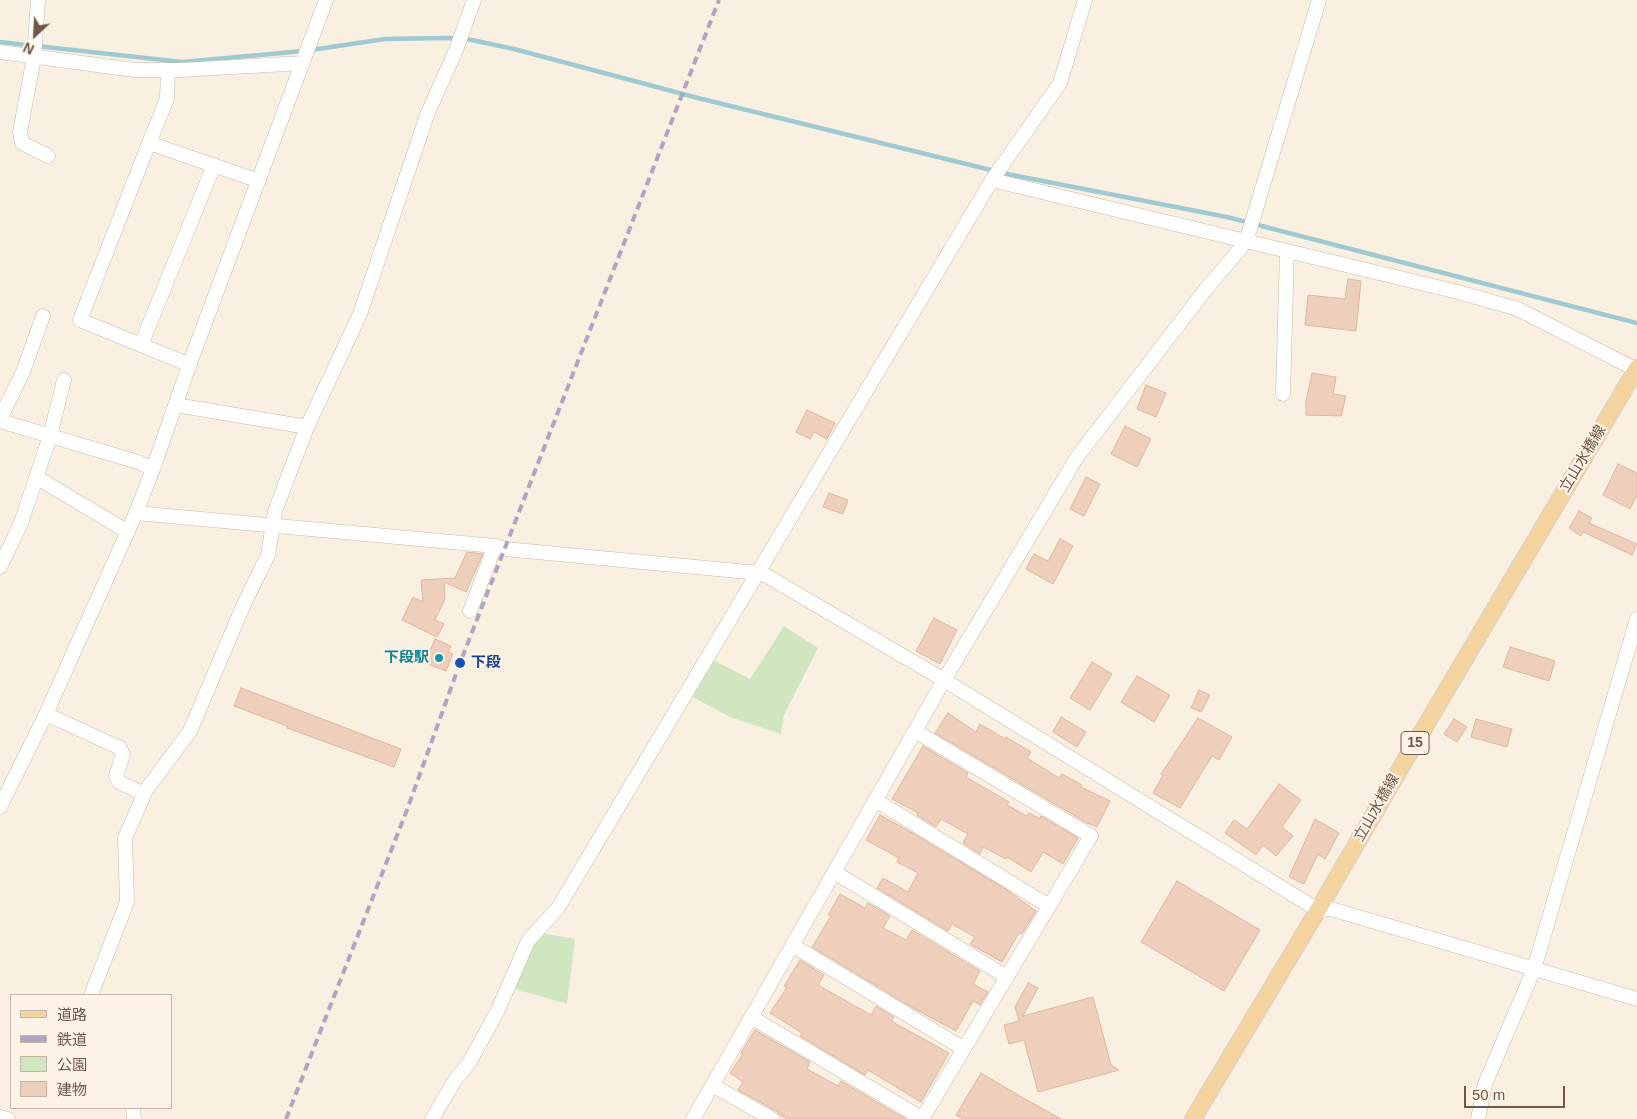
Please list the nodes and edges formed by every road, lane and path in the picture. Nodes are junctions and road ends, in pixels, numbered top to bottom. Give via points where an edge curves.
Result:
1 (38, 0) edge
2 (326, 0) edge
3 (474, 0) edge
4 (1085, 0) edge
5 (1319, 0) edge
6 (0, 52) edge
7 (34, 57) junction
8 (303, 63) junction
9 (168, 70) junction
10 (149, 143) junction
11 (48, 156) dead end
12 (214, 165) junction
13 (992, 180) junction
14 (259, 181) junction
15 (1246, 242) junction
16 (1287, 251) junction
17 (43, 316) dead end
18 (141, 345) junction
19 (190, 365) junction
20 (1637, 369) edge
21 (64, 380) dead end
22 (1283, 394) dead end
23 (176, 405) junction
24 (0, 420) edge
25 (306, 427) junction
26 (50, 436) junction
27 (153, 469) junction
28 (36, 477) junction
29 (136, 513) junction
30 (274, 526) junction
31 (128, 532) junction
32 (495, 546) junction
33 (0, 567) edge
34 (760, 572) junction
35 (470, 611) dead end
36 (1637, 619) edge
37 (944, 680) junction
38 (46, 714) junction
39 (915, 731) junction
40 (144, 794) junction
41 (876, 800) junction
42 (0, 807) edge
43 (834, 872) junction
44 (1049, 906) junction
45 (1318, 910) junction
46 (792, 945) junction
47 (1534, 969) junction
48 (1007, 977) junction
49 (91, 994) edge
50 (1637, 999) edge
51 (752, 1017) junction
52 (964, 1049) junction
53 (712, 1085) junction
54 (0, 1117) edge
55 (8, 1119) edge
56 (432, 1119) edge
57 (693, 1119) edge
58 (772, 1119) edge
59 (922, 1119) edge
60 (1193, 1119) edge
61 (1478, 1119) edge

1 - 7 street
2 - 8 street
3 - 25 street via 427,115 360,314
4 - 13 street via 1060,84
5 - 15 street
6 - 7 street
7 - 9 street via 134,70
7 - 11 street via 20,132 22,143
8 - 9 street
8 - 14 street
9 - 10 street via 167,99
10 - 12 street
10 - 18 street via 80,320
12 - 14 street
12 - 18 street
13 - 15 street
13 - 34 street
14 - 19 street
15 - 16 street
15 - 37 street via 1077,457
16 - 20 street via 1518,308
16 - 22 street
17 - 24 street via 23,372
18 - 19 street
19 - 23 street
20 - 45 main road, 立山水橋線 / 15
21 - 26 street
23 - 25 street
23 - 27 street
24 - 26 street
25 - 30 street via 275,511
26 - 27 street
26 - 28 street
27 - 29 street
28 - 31 street
28 - 33 street via 21,523
29 - 30 street
29 - 31 street
30 - 32 street
30 - 40 street via 268,555 190,731
31 - 38 street
32 - 34 street
32 - 35 street
34 - 37 street
34 - 56 street via 558,908 528,941 498,1012
36 - 47 street
37 - 39 street
37 - 45 street
38 - 40 street via 120,748 122,755 116,776 119,782
38 - 42 street
39 - 41 street
39 - 44 street via 1091,836
40 - 49 street via 125,838 127,902
41 - 43 street
41 - 44 street
43 - 46 street
43 - 48 street
44 - 48 street
45 - 47 street via 1330,909
45 - 60 main road, 立山水橋線 / 15
46 - 51 street
46 - 52 street
47 - 50 street
47 - 61 street via 1485,1084
48 - 52 street
51 - 53 street
51 - 59 street
52 - 59 street
53 - 57 street
53 - 58 street
54 - 55 street

